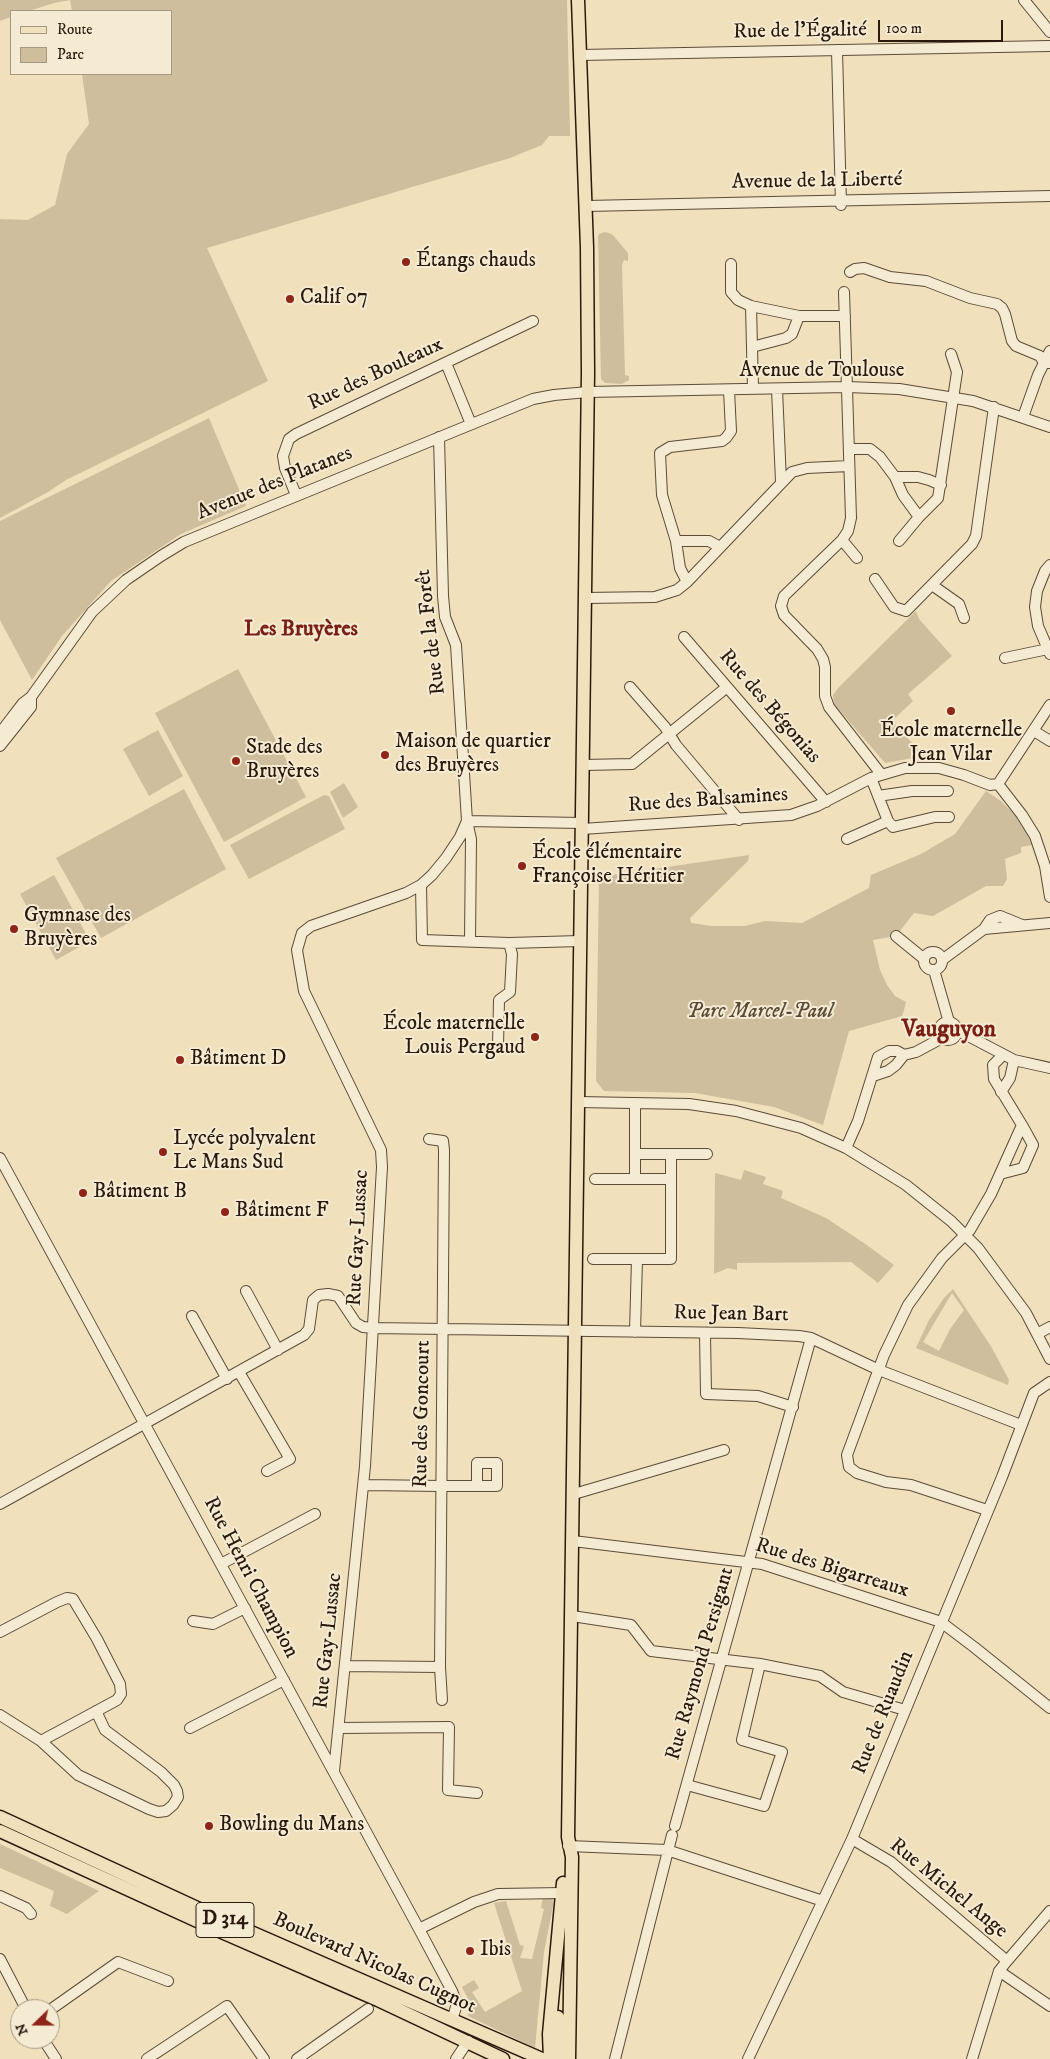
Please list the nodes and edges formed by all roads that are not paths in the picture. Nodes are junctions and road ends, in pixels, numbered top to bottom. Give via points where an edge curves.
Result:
1 (578, 0) edge
2 (1024, 0) edge
3 (1050, 32) edge
4 (1050, 46) edge
5 (837, 50) junction
6 (580, 55) junction
7 (1050, 196) edge
8 (841, 203) junction
9 (586, 206) junction
10 (731, 264) dead end
11 (850, 272) dead end
12 (844, 292) dead end
13 (751, 306) junction
14 (799, 316) junction
15 (845, 316) junction
16 (533, 321) dead end
17 (752, 348) junction
18 (1050, 351) edge
19 (951, 354) dead end
20 (1047, 363) edge
21 (446, 364) junction
22 (847, 387) junction
23 (753, 389) junction
24 (777, 389) junction
25 (730, 390) junction
26 (588, 392) junction
27 (953, 397) junction
28 (994, 407) junction
29 (1023, 417) junction
30 (471, 424) junction
31 (1050, 427) edge
32 (439, 438) junction
33 (849, 449) junction
34 (850, 466) junction
35 (895, 477) junction
36 (781, 482) junction
37 (941, 485) junction
38 (296, 495) junction
39 (919, 517) junction
40 (842, 540) junction
41 (676, 541) junction
42 (899, 542) dead end
43 (720, 547) junction
44 (857, 558) dead end
45 (1048, 570) edge
46 (875, 579) dead end
47 (687, 582) junction
48 (932, 585) junction
49 (585, 598) junction
50 (964, 618) dead end
51 (684, 637) dead end
52 (1049, 651) edge
53 (1005, 658) dead end
54 (630, 687) dead end
55 (727, 687) junction
56 (31, 697) junction
57 (1050, 706) edge
58 (1034, 731) junction
59 (0, 732) edge
60 (669, 735) junction
61 (1050, 741) edge
62 (0, 746) edge
63 (583, 765) junction
64 (876, 776) junction
65 (998, 784) junction
66 (948, 791) dead end
67 (878, 796) junction
68 (826, 802) junction
69 (949, 817) dead end
70 (738, 820) junction
71 (467, 821) junction
72 (888, 821) junction
73 (582, 826) junction
74 (847, 839) dead end
75 (1045, 847) edge
76 (421, 885) junction
77 (1050, 897) edge
78 (1050, 923) edge
79 (896, 936) dead end
80 (470, 941) junction
81 (580, 941) junction
82 (509, 942) junction
83 (924, 958) junction
84 (942, 960) junction
85 (934, 970) junction
86 (949, 1022) junction
87 (957, 1030) junction
88 (942, 1038) junction
89 (498, 1046) dead end
90 (1003, 1054) junction
91 (904, 1055) junction
92 (1014, 1060) junction
93 (1050, 1068) edge
94 (873, 1076) junction
95 (1001, 1092) junction
96 (578, 1102) junction
97 (635, 1103) junction
98 (1022, 1125) junction
99 (428, 1139) dead end
100 (846, 1148) junction
101 (635, 1154) junction
102 (671, 1154) junction
103 (707, 1154) dead end
104 (0, 1158) edge
105 (1000, 1174) junction
106 (594, 1179) dead end
107 (635, 1180) junction
108 (671, 1180) junction
109 (965, 1235) junction
110 (593, 1259) dead end
111 (637, 1259) junction
112 (246, 1291) dead end
113 (192, 1316) dead end
114 (1050, 1327) edge
115 (373, 1328) junction
116 (442, 1330) junction
117 (576, 1332) junction
118 (636, 1332) junction
119 (705, 1333) junction
120 (1037, 1334) junction
121 (812, 1338) junction
122 (278, 1350) junction
123 (1050, 1360) edge
124 (879, 1370) junction
125 (239, 1372) junction
126 (227, 1379) junction
127 (1050, 1382) edge
128 (793, 1407) junction
129 (145, 1423) junction
130 (1021, 1425) junction
131 (724, 1450) dead end
132 (267, 1471) dead end
133 (364, 1485) junction
134 (441, 1486) junction
135 (477, 1486) dead end
136 (574, 1494) junction
137 (0, 1504) edge
138 (987, 1510) junction
139 (315, 1514) dead end
140 (573, 1541) junction
141 (750, 1562) junction
142 (221, 1564) junction
143 (245, 1608) junction
144 (572, 1616) junction
145 (193, 1621) dead end
146 (941, 1622) junction
147 (0, 1632) edge
148 (722, 1660) junction
149 (760, 1664) junction
150 (345, 1666) junction
151 (440, 1667) junction
152 (284, 1680) junction
153 (442, 1700) dead end
154 (1050, 1708) edge
155 (905, 1710) junction
156 (96, 1711) junction
157 (0, 1716) edge
158 (190, 1728) dead end
159 (340, 1728) junction
160 (41, 1742) junction
161 (334, 1771) junction
162 (687, 1784) junction
163 (477, 1793) dead end
164 (0, 1817) edge
165 (0, 1831) edge
166 (852, 1839) junction
167 (568, 1846) junction
168 (668, 1850) junction
169 (563, 1893) junction
170 (0, 1896) edge
171 (823, 1901) junction
172 (1050, 1911) edge
173 (31, 1914) dead end
174 (419, 1929) junction
175 (557, 1954) junction
176 (0, 1959) edge
177 (1007, 1961) junction
178 (999, 1971) junction
179 (168, 1981) dead end
180 (21, 1999) edge
181 (60, 2003) edge
182 (1050, 2006) edge
183 (368, 2009) dead end
184 (452, 2020) junction
185 (468, 2041) junction
186 (158, 2056) edge
187 (147, 2059) edge
188 (264, 2059) edge
189 (296, 2059) edge
190 (456, 2059) edge
191 (503, 2059) edge
192 (542, 2059) edge
193 (550, 2059) edge
194 (559, 2059) edge
195 (569, 2059) edge
196 (614, 2059) edge
197 (748, 2059) edge
198 (972, 2059) edge

1 - 6 main road
2 - 3 street
4 - 5 street, Rue de l'Égalité
5 - 6 street, Rue de l'Égalité
5 - 8 street
6 - 9 main road
7 - 8 street, Avenue de la Liberté
8 - 9 street, Avenue de la Liberté
9 - 26 main road
10 - 13 street via 731,292 738,300
11 - 20 street via 864,268 890,277 926,281 970,298 997,304 1005,314 1016,346 1040,356
12 - 15 street
13 - 14 street
13 - 17 street
14 - 15 street
14 - 17 street via 792,334
15 - 22 street
16 - 21 street, Rue des Bouleaux
17 - 23 street
18 - 20 street
19 - 27 street via 957,372
20 - 29 street
21 - 30 street
21 - 38 street, Rue des Bouleaux via 289,439 283,456
22 - 24 street, Avenue de Toulouse
22 - 27 street, Avenue de Toulouse via 899,389
22 - 33 street
23 - 24 street, Avenue de Toulouse
23 - 25 street, Avenue de Toulouse
24 - 36 street
25 - 26 street, Avenue de Toulouse
25 - 41 street via 731,431 726,438 670,447 660,453 662,495
26 - 30 street, Avenue des Platanes via 532,399
26 - 49 main road
27 - 28 street, Avenue de Toulouse
27 - 37 street
28 - 29 street, Avenue de Toulouse
28 - 48 street via 976,536
29 - 31 street, Avenue de Toulouse
30 - 32 street, Avenue des Platanes
32 - 38 street, Avenue des Platanes
32 - 71 street, Rue de la Forêt via 443,596 456,646
33 - 34 street
33 - 35 street via 870,449
34 - 36 street via 807,468 792,472
34 - 40 street via 851,518
35 - 37 street via 918,477
35 - 39 street
36 - 43 street
37 - 39 street via 938,498
38 - 56 street, Avenue des Platanes via 184,542 126,580 92,612
39 - 42 street
40 - 44 street
40 - 64 street via 784,596 781,606 784,615 823,659 828,707
41 - 43 street via 709,541
41 - 47 street via 680,568
43 - 47 street
45 - 52 street via 1037,591 1035,607 1038,626
46 - 48 street via 894,608 906,611
47 - 49 street via 668,594 655,597
48 - 50 street via 959,604
49 - 63 main road
51 - 55 street, Rue des Bégonias
52 - 53 street
54 - 60 street
55 - 60 street
55 - 68 street, Rue des Bégonias
56 - 59 street, Avenue des Platanes via 22,702
56 - 62 street, Avenue des Platanes via 31,707
57 - 58 street
58 - 61 street
58 - 65 street
60 - 63 street via 632,764
60 - 70 street
63 - 73 main road
64 - 65 street, Rue des Balsamines via 905,768 932,768 951,770 990,785
64 - 67 street
64 - 68 street, Rue des Balsamines
65 - 75 street
66 - 67 street via 912,791
67 - 72 street
68 - 70 street, Rue des Balsamines via 791,815
69 - 72 street via 893,827
70 - 73 street, Rue des Balsamines
71 - 73 street, Rue des Balsamines
71 - 76 street, Rue Gay-Lussac via 446,858
71 - 80 street, Rue de la Forêt via 471,839
72 - 74 street
73 - 81 main road
75 - 77 street
76 - 80 street via 422,940
76 - 115 street, Rue Gay-Lussac via 311,926 302,933 297,950 304,991 381,1150
78 - 84 street via 1022,925 1000,916 990,920 984,929
79 - 83 street
80 - 82 street
81 - 82 street
81 - 96 main road
82 - 89 street via 512,954 510,992 499,1000
83 - 84 street via 932,952 939,954
83 - 85 street via 925,967
84 - 85 street via 940,967
85 - 86 street
86 - 87 street
86 - 88 street via 940,1027
87 - 88 street via 951,1040
87 - 90 street
88 - 91 street
90 - 92 street
90 - 95 street via 993,1065 992,1072
91 - 94 street via 888,1071
91 - 94 street via 897,1051 882,1053
92 - 93 street
92 - 95 street via 1010,1078
94 - 100 street
95 - 98 street
96 - 97 street
96 - 117 main road
97 - 100 street via 689,1104 754,1114 801,1128
97 - 101 street
98 - 105 street
98 - 105 street via 1033,1145 1024,1168
99 - 116 street, Rue des Goncourt via 443,1141 444,1150
100 - 109 street via 906,1185
101 - 102 street
101 - 107 street
102 - 103 street
102 - 108 street
104 - 129 street, Rue Henri Champion
105 - 109 street via 987,1202
106 - 107 street
107 - 108 street
108 - 111 street via 671,1259
109 - 120 street via 1014,1295
109 - 124 street via 942,1258 908,1305
110 - 111 street
111 - 118 street
112 - 122 street
113 - 126 street
114 - 120 street
115 - 116 street, Rue Jean Bart
115 - 122 street via 356,1323 338,1296 324,1294 313,1300 309,1329 304,1336
115 - 133 street, Rue Gay-Lussac
116 - 117 street, Rue Jean Bart
116 - 134 street, Rue des Goncourt
117 - 118 street, Rue Jean Bart
117 - 136 main road
118 - 119 street, Rue Jean Bart
119 - 121 street, Rue Jean Bart
119 - 128 street via 706,1394 758,1396
120 - 123 street
121 - 124 street, Rue Jean Bart
121 - 128 street, Rue Raymond Persigant
122 - 125 street
124 - 130 street, Rue Jean Bart
124 - 138 street via 848,1449 850,1467 869,1477 912,1485
125 - 126 street
125 - 132 street via 290,1459
126 - 129 street
127 - 130 street, Rue de Ruaudin via 1034,1393
128 - 141 street, Rue Raymond Persigant
129 - 137 street
129 - 142 street, Rue Henri Champion
130 - 138 street, Rue de Ruaudin
131 - 136 street
133 - 134 street
133 - 150 street, Rue Gay-Lussac
134 - 135 street
134 - 151 street, Rue des Goncourt
136 - 140 main road
138 - 146 street, Rue de Ruaudin
139 - 142 street
140 - 141 street, Rue des Bigarreaux
140 - 144 main road
141 - 146 street, Rue des Bigarreaux
141 - 148 street, Rue Raymond Persigant
142 - 143 street, Rue Henri Champion
143 - 145 street via 213,1624
143 - 152 street, Rue Henri Champion
144 - 148 street via 632,1625 651,1651
144 - 167 main road
146 - 154 street, Rue des Bigarreaux
146 - 155 street, Rue de Ruaudin
147 - 156 street via 57,1602 73,1599 120,1684 121,1694 117,1700
148 - 149 street
148 - 162 street, Rue Raymond Persigant
149 - 155 street via 820,1676 843,1692
149 - 162 street via 742,1740 782,1752 764,1806
150 - 151 street
150 - 159 street, Rue Gay-Lussac
151 - 153 street, Rue des Goncourt
152 - 158 street
152 - 161 street, Rue Henri Champion
155 - 166 street, Rue de Ruaudin
156 - 160 street
156 - 160 street via 105,1730 174,1785 178,1797 173,1805 158,1812 149,1809 78,1775
157 - 160 street
159 - 161 street, Rue Gay-Lussac
159 - 163 street via 449,1727 448,1790
161 - 174 street, Rue Henri Champion
162 - 168 street, Rue Raymond Persigant
164 - 184 main road, Boulevard Nicolas Cugnot / D 314 via 221,1919
165 - 185 main road, Boulevard Nicolas Cugnot / D 314
166 - 171 street, Rue de Ruaudin
166 - 177 street, Rue Michel Ange via 891,1862
167 - 168 street
167 - 169 main road
167 - 195 main road via 572,1857
168 - 171 street
168 - 196 street, Rue Raymond Persigant
169 - 174 street via 498,1894
169 - 175 main road
170 - 173 street via 26,1908
171 - 197 street, Rue de Ruaudin
172 - 177 street
174 - 184 street, Rue Henri Champion via 452,1990 457,2004
175 - 193 main road via 549,2034
175 - 194 main road
176 - 180 street
177 - 178 street, Rue Michel Ange
178 - 182 street
178 - 198 street, Rue Michel Ange
179 - 181 street via 118,1962
183 - 189 street
184 - 192 main road, Boulevard Nicolas Cugnot / D 314
185 - 190 street
185 - 191 main road, Boulevard Nicolas Cugnot / D 314
186 - 187 street
186 - 188 street via 227,2006

